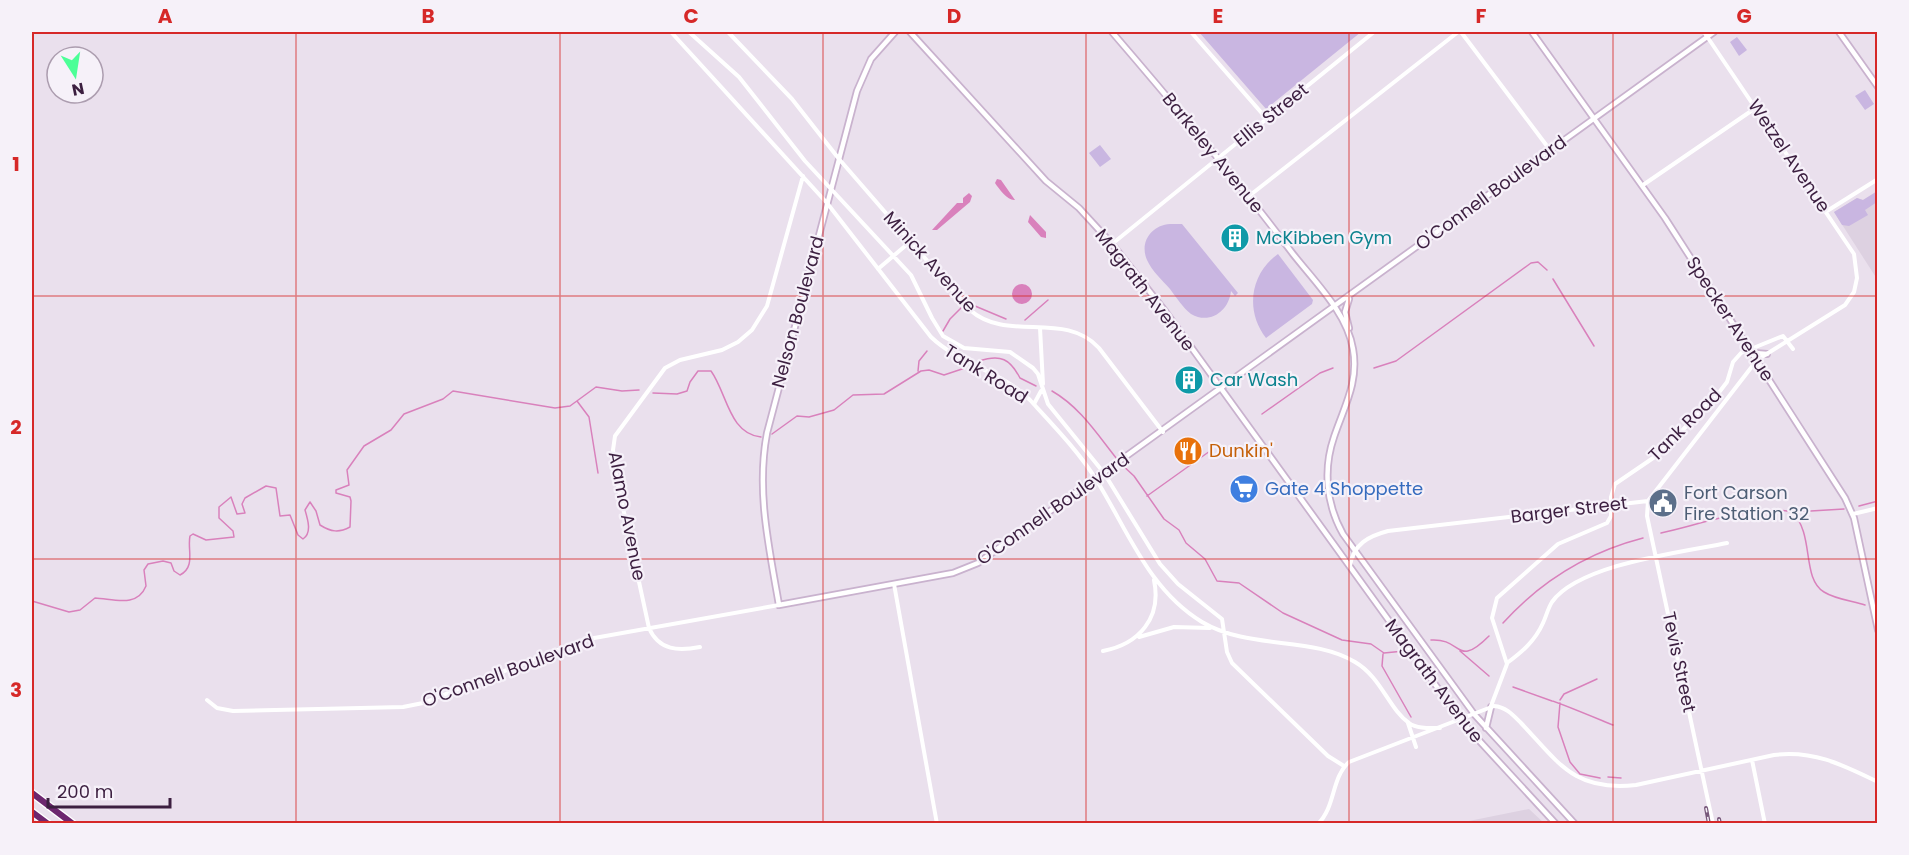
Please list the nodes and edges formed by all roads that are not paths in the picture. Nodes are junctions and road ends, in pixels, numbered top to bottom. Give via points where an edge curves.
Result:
1 (674, 32) edge
2 (689, 32) edge
3 (728, 32) edge
4 (895, 32) edge
5 (910, 32) edge
6 (1112, 32) edge
7 (1191, 32) edge
8 (1374, 32) edge
9 (1460, 32) edge
10 (1532, 32) edge
11 (1714, 32) edge
12 (1839, 32) edge
13 (1706, 34) edge
14 (1878, 87) edge
15 (1757, 107) junction
16 (1595, 117) junction
17 (1266, 118) junction
18 (1550, 150) junction
19 (1219, 157) junction
20 (839, 159) junction
21 (803, 176) junction
22 (1878, 179) edge
23 (1643, 185) junction
24 (831, 189) junction
25 (1249, 196) junction
26 (827, 203) junction
27 (1827, 211) junction
28 (911, 241) junction
29 (1112, 244) junction
30 (894, 255) junction
31 (878, 269) junction
32 (1855, 287) joint
33 (1351, 295) junction
34 (1334, 308) junction
35 (1040, 327) junction
36 (1788, 341) junction
37 (1352, 342) junction
38 (1793, 349) dead end
39 (1751, 350) junction
40 (1767, 354) junction
41 (1757, 360) junction
42 (1042, 389) junction
43 (1222, 389) junction
44 (1034, 404) junction
45 (1163, 432) junction
46 (1104, 473) junction
47 (1096, 479) junction
48 (1648, 501) junction
49 (1611, 505) junction
50 (1878, 508) edge
51 (1853, 514) junction
52 (1727, 543) dead end
53 (1354, 550) junction
54 (1657, 557) junction
55 (1350, 567) junction
56 (1153, 577) junction
57 (894, 584) junction
58 (779, 605) junction
59 (650, 628) junction
60 (1215, 629) junction
61 (1878, 630) edge
62 (1224, 632) junction
63 (1135, 639) junction
64 (700, 647) dead end
65 (1103, 651) dead end
66 (1507, 664) junction
67 (207, 700) dead end
68 (1491, 706) junction
69 (1474, 714) junction
70 (1461, 720) junction
71 (1408, 723) junction
72 (1440, 728) junction
73 (1486, 728) junction
74 (1413, 738) junction
75 (1416, 747) dead end
76 (1752, 760) junction
77 (1344, 766) junction
78 (1702, 771) junction
79 (1878, 782) edge
80 (32, 793) edge
81 (32, 812) edge
82 (48, 824) edge
83 (73, 824) edge
84 (937, 824) edge
85 (1318, 824) edge
86 (1556, 824) edge
87 (1575, 824) edge
88 (1713, 824) edge
89 (1765, 824) edge

1 - 21 street, Tank Road
2 - 24 street via 739,77
3 - 20 street, Minick Avenue via 792,99
4 - 20 main road, Nelson Boulevard via 865,71
5 - 29 main road, Magrath Avenue via 1045,180 1079,208
6 - 19 main road, Barkeley Avenue
7 - 17 street
8 - 17 street, Ellis Street
9 - 18 street
9 - 25 street
10 - 16 main road, Specker Avenue
11 - 13 main road, O'Connell Boulevard
12 - 14 main road
13 - 15 street, Wetzel Avenue
13 - 16 main road, O'Connell Boulevard
15 - 23 street
15 - 27 street, Wetzel Avenue
16 - 18 main road, O'Connell Boulevard
16 - 23 main road, Specker Avenue
17 - 19 street, Ellis Street
18 - 33 main road, O'Connell Boulevard
19 - 25 main road, Barkeley Avenue
19 - 29 street, Ellis Street
20 - 24 main road, Nelson Boulevard
20 - 28 street, Minick Avenue
21 - 26 street, Tank Road
21 - 59 street, Alamo Avenue via 767,306 758,322 732,346 665,368 615,436 615,471
22 - 27 street
23 - 39 main road, Specker Avenue
24 - 26 main road, Nelson Boulevard
24 - 30 street
25 - 34 main road, Barkeley Avenue
26 - 31 street, Tank Road
26 - 58 main road, Nelson Boulevard via 764,452 764,516
27 - 32 street, Wetzel Avenue via 1856,259
28 - 30 street
28 - 35 street, Minick Avenue via 982,319 1001,326
29 - 43 main road, Magrath Avenue
30 - 31 street
30 - 42 street via 911,275 944,336 964,348 1010,352 1033,368
31 - 44 street, Tank Road via 937,342 1015,388
32 - 36 street, Barger Street via 1840,309
33 - 34 main road, O'Connell Boulevard
33 - 37 main road via 1345,312
34 - 37 main road, Barkeley Avenue
34 - 43 main road, O'Connell Boulevard
35 - 42 street
35 - 45 street, Minick Avenue via 1068,330 1089,339
36 - 38 street
36 - 39 street, Tank Road via 1783,336
36 - 40 street, Barger Street
37 - 53 main road, Barkeley Avenue via 1352,387 1331,446 1327,484 1335,516
39 - 40 main road
39 - 41 main road, Specker Avenue
39 - 49 street, Tank Road via 1737,356 1725,386 1659,454 1616,484
40 - 41 street, Barger Street
41 - 48 street, Barger Street
41 - 51 main road, Specker Avenue
42 - 44 street
42 - 46 street via 1048,404
43 - 45 main road, O'Connell Boulevard
43 - 55 main road, Magrath Avenue
44 - 47 street, Tank Road
45 - 46 main road, O'Connell Boulevard
46 - 47 main road, O'Connell Boulevard
46 - 62 street via 1160,564 1178,584 1218,614
47 - 56 street, Tank Road
47 - 57 main road, O'Connell Boulevard via 974,565 954,573
48 - 49 street, Barger Street
48 - 54 street, Tevis Street via 1647,516
49 - 53 street, Barger Street via 1388,531 1365,540
49 - 66 street, Tank Road via 1607,523 1558,544 1497,598 1492,618
50 - 51 street
51 - 61 main road, Specker Avenue
52 - 54 street
53 - 55 street
53 - 69 main road, Barkeley Avenue
54 - 66 street via 1617,565 1568,587 1552,602 1530,646
54 - 78 street, Tevis Street
55 - 70 main road, Magrath Avenue
56 - 60 street, Tank Road via 1184,610
56 - 63 street via 1153,614
57 - 58 main road, O'Connell Boulevard
57 - 84 street
58 - 59 street, O'Connell Boulevard
59 - 64 street via 659,642 670,648
59 - 67 street, O'Connell Boulevard via 575,643 403,707 232,711 216,708
60 - 62 street, Tank Road
60 - 63 street via 1174,627
62 - 71 street, Tank Road via 1349,658 1371,674
62 - 77 street via 1232,663 1328,756
63 - 65 street
66 - 68 street
68 - 69 street
68 - 73 main road
68 - 78 street via 1511,713 1566,771 1584,781 1628,786
69 - 70 street
69 - 73 main road, Barkeley Avenue
70 - 72 street
70 - 86 main road, Magrath Avenue
71 - 72 street
71 - 74 street, Tank Road
72 - 74 street
73 - 87 main road, Barkeley Avenue
74 - 75 street, Tank Road
74 - 77 street
76 - 78 street
76 - 79 street via 1782,754 1814,755 1836,761
76 - 89 street
77 - 85 street via 1330,808
78 - 88 street, Tevis Street
80 - 83 highway
81 - 82 highway

